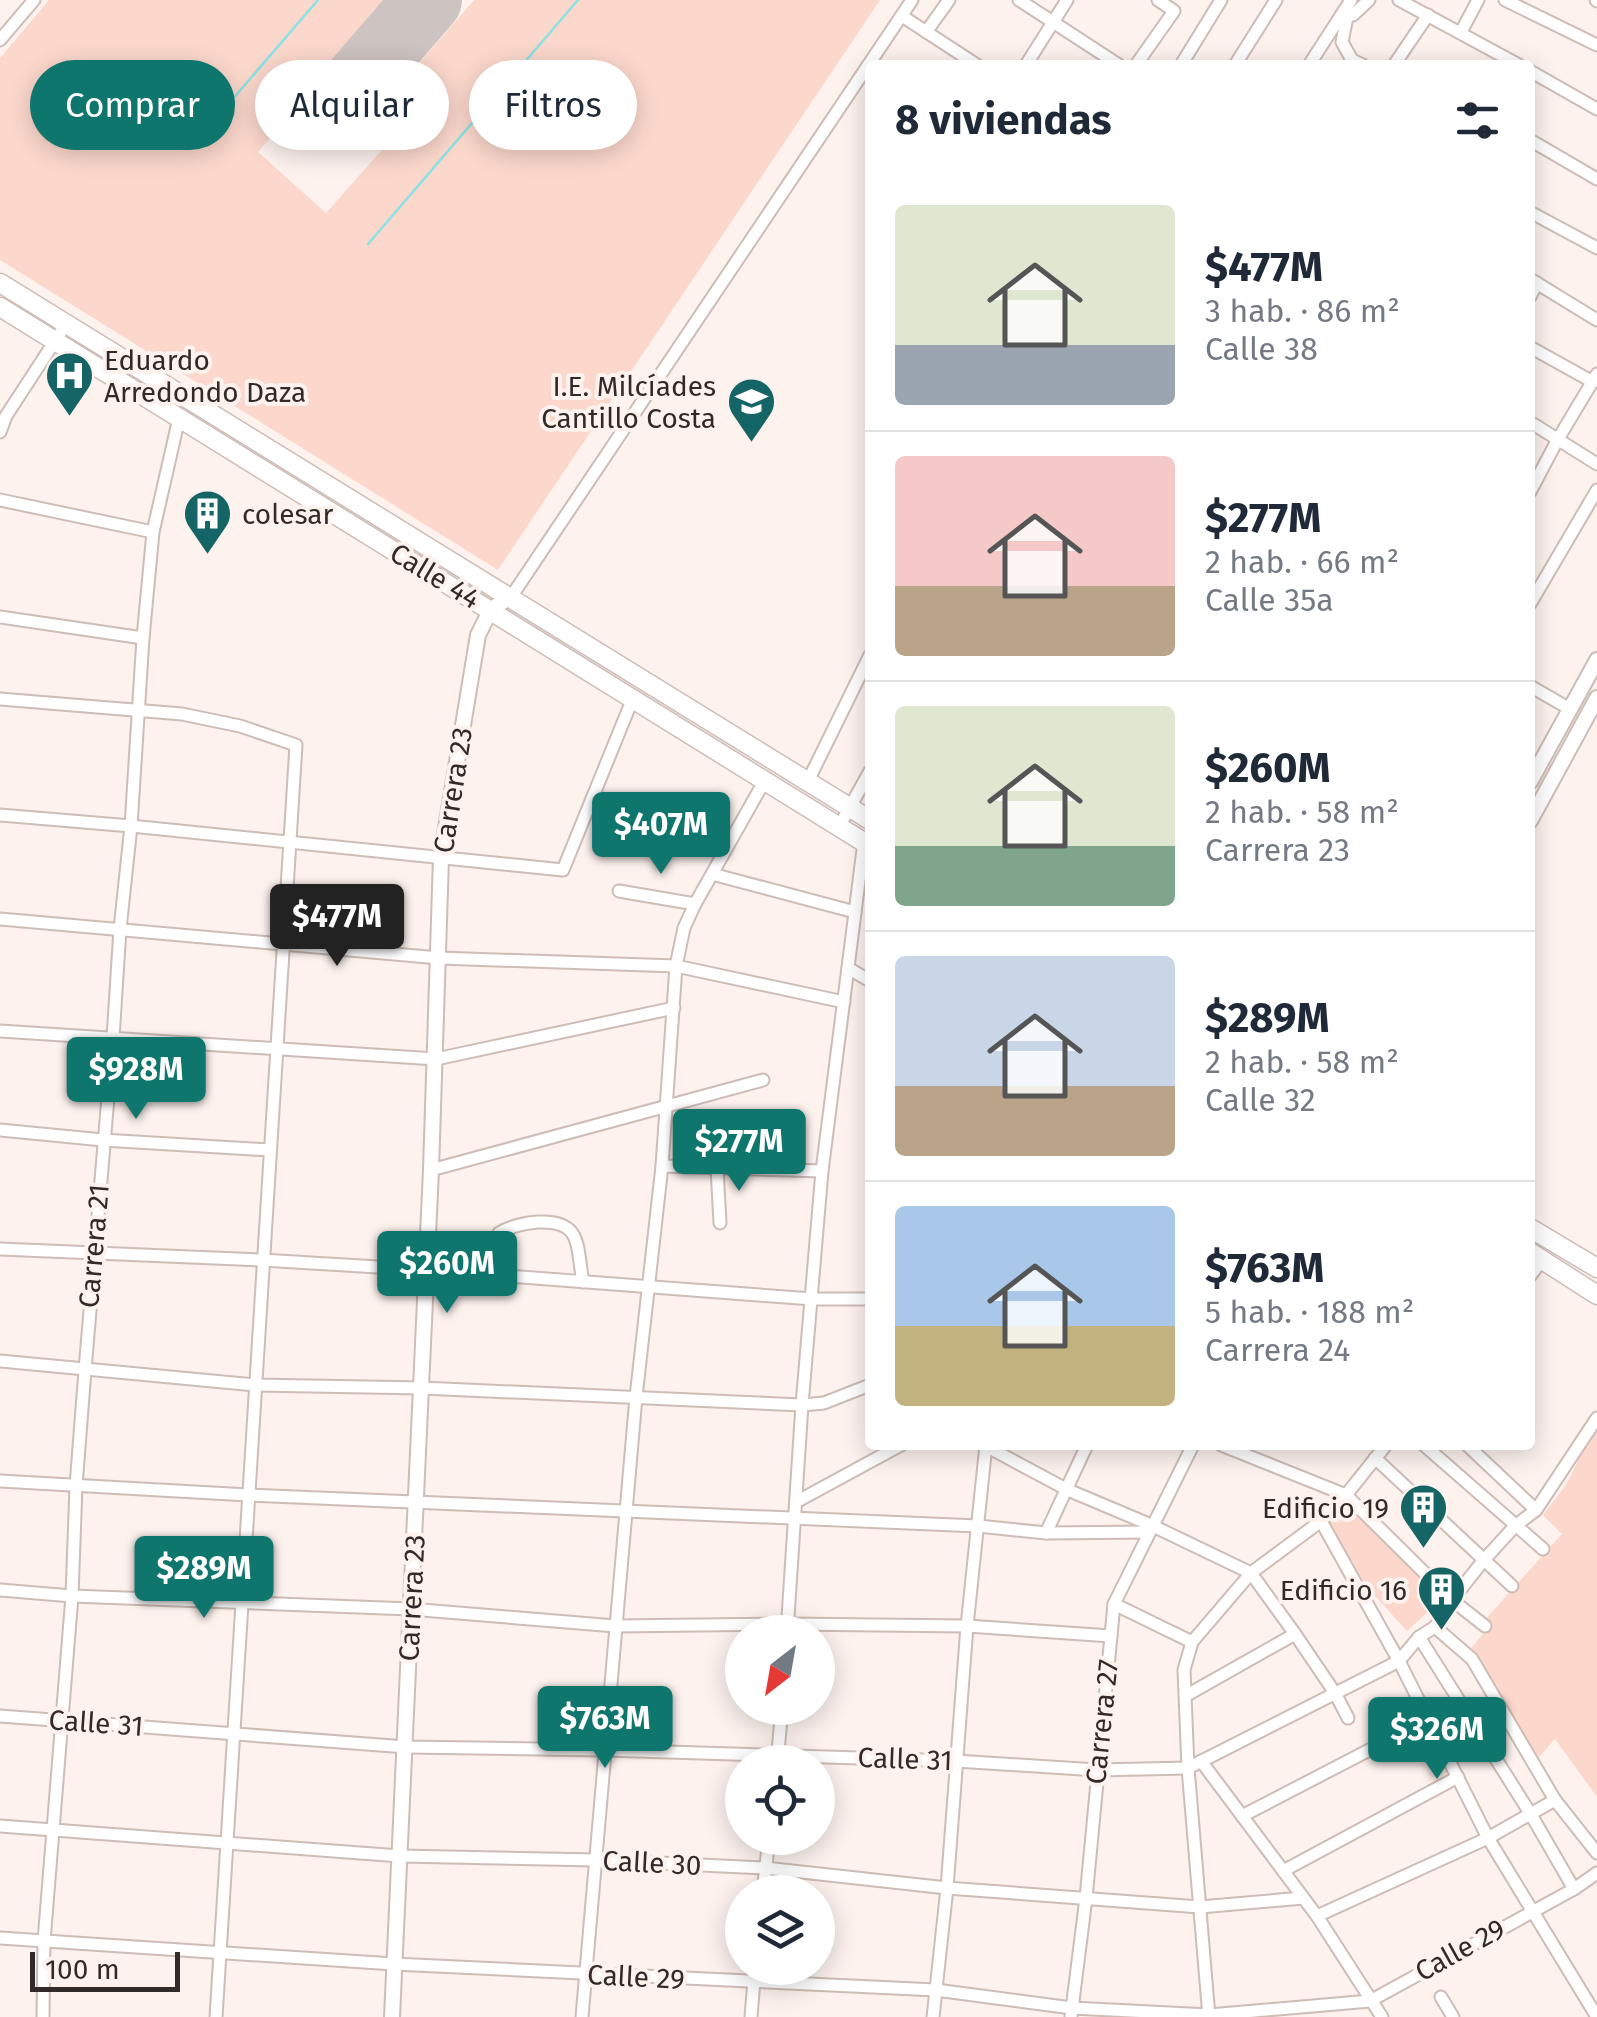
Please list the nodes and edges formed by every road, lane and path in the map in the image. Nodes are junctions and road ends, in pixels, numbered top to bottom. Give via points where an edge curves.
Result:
1 (34, 0) edge
2 (912, 0) edge
3 (949, 0) edge
4 (1019, 0) edge
5 (1066, 0) edge
6 (1158, 0) edge
7 (1221, 0) edge
8 (1276, 0) edge
9 (1351, 0) edge
10 (1369, 0) edge
11 (1399, 0) edge
12 (1478, 0) edge
13 (1505, 0) edge
14 (1423, 8) edge
15 (902, 16) junction
16 (1344, 17) junction
17 (1054, 23) junction
18 (926, 32) junction
19 (1461, 32) junction
20 (0, 40) edge
21 (1597, 45) edge
22 (872, 60) edge
23 (969, 60) edge
24 (1029, 60) edge
25 (1111, 60) edge
26 (1140, 60) edge
27 (1183, 60) edge
28 (1237, 60) edge
29 (1312, 60) edge
30 (1352, 60) edge
31 (1399, 60) edge
32 (1510, 60) edge
33 (865, 71) edge
34 (1535, 74) edge
35 (1597, 109) edge
36 (1535, 143) edge
37 (1597, 179) edge
38 (1535, 215) edge
39 (1597, 248) edge
40 (1535, 282) edge
41 (0, 283) edge
42 (0, 307) edge
43 (1597, 320) edge
44 (66, 324) junction
45 (56, 341) junction
46 (1535, 349) edge
47 (1595, 378) edge
48 (3, 415) edge
49 (179, 418) junction
50 (1535, 425) edge
51 (0, 432) edge
52 (1558, 439) junction
53 (1597, 464) edge
54 (1535, 483) edge
55 (1597, 490) edge
56 (0, 500) edge
57 (153, 532) junction
58 (1535, 595) edge
59 (511, 597) junction
60 (491, 610) junction
61 (0, 617) edge
62 (143, 638) junction
63 (1597, 660) edge
64 (865, 665) edge
65 (1535, 689) edge
66 (633, 698) junction
67 (1597, 698) edge
68 (0, 699) edge
69 (1570, 709) junction
70 (140, 710) junction
71 (1535, 772) edge
72 (765, 780) junction
73 (865, 780) edge
74 (807, 783) junction
75 (850, 807) junction
76 (1535, 811) edge
77 (0, 815) edge
78 (865, 817) edge
79 (840, 825) junction
80 (131, 826) junction
81 (288, 842) junction
82 (865, 843) edge
83 (865, 856) edge
84 (441, 858) junction
85 (712, 874) junction
86 (619, 891) dead end
87 (695, 904) junction
88 (856, 912) junction
89 (0, 919) edge
90 (120, 930) junction
91 (282, 944) junction
92 (439, 958) junction
93 (676, 966) junction
94 (848, 968) junction
95 (865, 978) edge
96 (844, 1002) junction
97 (674, 1008) junction
98 (0, 1031) edge
99 (113, 1038) junction
100 (275, 1049) junction
101 (436, 1059) junction
102 (763, 1080) dead end
103 (667, 1108) junction
104 (0, 1130) edge
105 (103, 1140) junction
106 (269, 1150) junction
107 (662, 1166) junction
108 (717, 1168) junction
109 (432, 1170) junction
110 (822, 1171) junction
111 (720, 1223) dead end
112 (1535, 1231) edge
113 (0, 1249) edge
114 (94, 1253) junction
115 (1536, 1256) edge
116 (262, 1260) junction
117 (1597, 1268) edge
118 (427, 1270) junction
119 (485, 1276) junction
120 (583, 1282) junction
121 (648, 1287) junction
122 (1597, 1295) edge
123 (812, 1299) junction
124 (865, 1300) edge
125 (0, 1361) edge
126 (84, 1370) junction
127 (255, 1385) junction
128 (865, 1387) edge
129 (422, 1388) junction
130 (636, 1398) junction
131 (802, 1406) junction
132 (1597, 1418) edge
133 (892, 1450) edge
134 (985, 1450) edge
135 (994, 1450) edge
136 (1084, 1450) edge
137 (1190, 1450) edge
138 (1234, 1450) edge
139 (1265, 1450) edge
140 (1382, 1450) edge
141 (1430, 1450) edge
142 (1472, 1450) edge
143 (1375, 1458) junction
144 (1260, 1460) junction
145 (0, 1481) edge
146 (76, 1486) junction
147 (1068, 1490) junction
148 (1346, 1494) junction
149 (248, 1496) junction
150 (416, 1502) junction
151 (796, 1502) junction
152 (627, 1510) junction
153 (1536, 1510) junction
154 (796, 1518) junction
155 (1321, 1521) junction
156 (978, 1526) junction
157 (1515, 1526) junction
158 (1150, 1528) junction
159 (1046, 1533) junction
160 (1544, 1550) dead end
161 (1484, 1561) junction
162 (1251, 1573) junction
163 (1512, 1586) dead end
164 (0, 1590) edge
165 (72, 1596) junction
166 (1452, 1600) junction
167 (242, 1602) junction
168 (1114, 1604) junction
169 (410, 1609) junction
170 (789, 1615) edge
171 (615, 1626) junction
172 (967, 1626) junction
173 (1485, 1626) dead end
174 (725, 1627) edge
175 (835, 1627) edge
176 (1435, 1627) junction
177 (1296, 1634) junction
178 (1111, 1636) junction
179 (1420, 1637) junction
180 (1192, 1642) junction
181 (1400, 1661) junction
182 (1335, 1693) junction
183 (1187, 1695) junction
184 (0, 1716) edge
185 (1348, 1718) dead end
186 (1429, 1719) junction
187 (61, 1720) junction
188 (234, 1734) junction
189 (406, 1747) junction
190 (604, 1750) junction
191 (725, 1756) edge
192 (835, 1759) edge
193 (956, 1760) junction
194 (1201, 1762) junction
195 (1188, 1768) junction
196 (1097, 1770) junction
197 (1458, 1777) junction
198 (1555, 1800) junction
199 (1530, 1813) junction
200 (1242, 1816) junction
201 (0, 1826) edge
202 (53, 1830) junction
203 (1488, 1838) junction
204 (226, 1844) junction
205 (1597, 1853) edge
206 (767, 1855) edge
207 (400, 1856) junction
208 (596, 1860) junction
209 (766, 1868) junction
210 (1283, 1871) junction
211 (1597, 1873) edge
212 (765, 1875) edge
213 (948, 1888) junction
214 (1574, 1888) junction
215 (1086, 1898) junction
216 (1303, 1898) junction
217 (1200, 1906) junction
218 (1532, 1910) junction
219 (1317, 1916) junction
220 (0, 1938) edge
221 (44, 1941) junction
222 (220, 1953) junction
223 (394, 1964) junction
224 (586, 1974) junction
225 (725, 1981) edge
226 (754, 1985) edge
227 (822, 1985) edge
228 (936, 1990) junction
229 (1441, 1997) dead end
230 (1370, 2000) junction
231 (1072, 2013) edge
232 (1209, 2016) edge
233 (43, 2017) edge
234 (216, 2017) edge
235 (392, 2017) edge
236 (582, 2017) edge
237 (751, 2017) edge
238 (933, 2017) edge
239 (1382, 2017) edge
240 (1453, 2017) edge
241 (1597, 2017) edge

1 - 20 street
2 - 15 street
3 - 18 street
4 - 17 street
5 - 17 street
6 - 26 street via 1174,11
7 - 27 street
8 - 28 street
9 - 16 street
10 - 16 street
11 - 14 street
12 - 19 street
13 - 21 street
14 - 19 street
14 - 31 street
15 - 18 street
15 - 22 street
16 - 29 street
16 - 30 street via 1342,42
17 - 24 street
17 - 25 street
18 - 23 street
19 - 32 street
33 - 59 street
34 - 35 street
36 - 37 street
38 - 39 street
40 - 43 street
41 - 44 main road, Calle 44
42 - 45 main road, Calle 44
44 - 45 street
44 - 59 main road, Calle 44
45 - 48 street
45 - 49 main road, Calle 44
46 - 47 street
47 - 52 street
48 - 51 street
49 - 57 street, Carrera 21
49 - 60 main road, Calle 44
50 - 52 street
52 - 53 street
52 - 54 street
55 - 58 street
56 - 57 street
57 - 62 street, Carrera 21
59 - 60 street
59 - 74 main road, Calle 44
60 - 66 main road, Calle 44
60 - 84 street, Carrera 23 via 478,635
61 - 62 street
62 - 70 street, Carrera 21
63 - 69 street
64 - 74 street
65 - 69 street
66 - 72 main road, Calle 44
66 - 84 street via 563,870
67 - 76 street
68 - 70 street
69 - 71 street
70 - 80 street, Carrera 21
70 - 81 street via 240,726 296,745
72 - 79 main road, Calle 44
72 - 85 street
73 - 75 street
74 - 75 main road, Calle 44
75 - 78 main road, Calle 44
75 - 79 street
77 - 80 street
79 - 82 main road, Calle 44
80 - 81 street
80 - 90 street, Carrera 21
81 - 84 street
81 - 91 street
83 - 88 street
84 - 92 street, Carrera 23
85 - 87 street
85 - 88 street
86 - 87 street
87 - 93 street
88 - 94 street
89 - 90 street
90 - 91 street
90 - 99 street, Carrera 21
91 - 92 street
91 - 100 street
92 - 93 street
92 - 101 street, Carrera 23
93 - 96 street
93 - 97 street
94 - 95 street
94 - 96 street
96 - 110 street
97 - 101 street
97 - 103 street
98 - 99 street
99 - 100 street
99 - 105 street, Carrera 21
100 - 101 street
100 - 106 street
101 - 109 street, Carrera 23
102 - 103 street
103 - 107 street
103 - 109 street
104 - 105 street
105 - 106 street
105 - 114 street, Carrera 21
106 - 116 street
107 - 108 street
107 - 121 street
108 - 110 street
108 - 111 street
109 - 118 street, Carrera 23
110 - 123 street
112 - 117 main road
113 - 114 street
114 - 116 street
114 - 126 street, Carrera 21
115 - 122 main road
116 - 118 street
116 - 127 street
118 - 119 street
118 - 129 street, Carrera 23
119 - 120 street
119 - 120 street via 499,1233 524,1223 556,1222 573,1232
120 - 121 street
121 - 123 street
121 - 130 street
123 - 124 street
123 - 131 street
125 - 126 street
126 - 127 street
126 - 146 street, Carrera 21
127 - 129 street
127 - 149 street
128 - 131 street
129 - 130 street
129 - 150 street, Carrera 23
130 - 131 street
130 - 152 street
131 - 151 street
132 - 153 street, Calle 31
133 - 151 street
134 - 156 street
135 - 147 street
136 - 147 street
137 - 158 street, Carrera 27
138 - 144 street
139 - 144 street
140 - 143 street
141 - 157 street
142 - 153 street
143 - 148 street
143 - 161 street
144 - 148 street
145 - 146 street
146 - 149 street
146 - 165 street, Carrera 21
147 - 158 street
147 - 159 street
148 - 155 street
148 - 166 street
149 - 150 street
149 - 167 street
150 - 152 street
150 - 169 street, Carrera 23
151 - 154 street
152 - 154 street
152 - 171 street
153 - 157 street, Calle 31
154 - 156 street
154 - 170 street
155 - 162 street
155 - 181 street
156 - 159 street
156 - 172 street
157 - 160 street
157 - 161 street, Calle 31
158 - 159 street
158 - 162 street
158 - 168 street, Carrera 27
161 - 163 street
161 - 166 street, Calle 31
162 - 177 street
162 - 180 street
164 - 165 street
165 - 167 street
165 - 187 street, Carrera 21
166 - 173 street
166 - 176 street, Calle 31
167 - 169 street
167 - 188 street
168 - 178 street, Carrera 27
168 - 180 street
169 - 171 street
169 - 189 street, Carrera 23
171 - 174 street
171 - 190 street
172 - 175 street
172 - 178 street
172 - 193 street
176 - 179 street, Calle 31
176 - 198 street via 1472,1660
177 - 182 street
177 - 183 street
178 - 196 street, Carrera 27
179 - 181 street, Calle 31
179 - 199 street
180 - 183 street via 1184,1670
181 - 182 street, Calle 31
181 - 186 street
182 - 185 street
182 - 194 street, Calle 31
183 - 195 street
184 - 187 street, Calle 31
186 - 197 street
186 - 200 street
187 - 188 street, Calle 31
187 - 202 street, Carrera 21
188 - 189 street, Calle 31
188 - 204 street
189 - 190 street, Calle 31
189 - 207 street, Carrera 23
190 - 191 street, Calle 31
190 - 208 street
192 - 193 street, Calle 31
193 - 196 street, Calle 31
193 - 213 street
194 - 195 street, Calle 31
194 - 200 street
195 - 196 street, Calle 31
195 - 217 street
196 - 215 street, Carrera 27
197 - 203 street
197 - 210 street
198 - 199 street
198 - 205 street
199 - 203 street
199 - 214 street
200 - 210 street
201 - 202 street, Calle 30
202 - 204 street, Calle 30
202 - 221 street, Carrera 21
203 - 218 street
203 - 219 street
204 - 207 street, Calle 30
204 - 222 street
206 - 209 street
207 - 208 street, Calle 30
207 - 223 street, Carrera 23
208 - 209 street, Calle 30
208 - 224 street
209 - 212 street
209 - 213 street, Calle 30
210 - 216 street
211 - 214 street, Calle 29
213 - 215 street, Calle 30
213 - 228 street
214 - 218 street, Calle 29
215 - 217 street, Calle 30
215 - 231 street, Carrera 27
216 - 217 street, Calle 30
216 - 219 street
217 - 232 street
218 - 230 street, Calle 29
218 - 241 street
219 - 230 street
220 - 221 street, Calle 29
221 - 222 street, Calle 29
221 - 233 street, Carrera 21
222 - 223 street, Calle 29
222 - 234 street
223 - 224 street, Calle 29
223 - 235 street, Carrera 23
224 - 225 street, Calle 29
224 - 236 street
226 - 237 street
227 - 228 street, Calle 29
228 - 231 street, Calle 29
228 - 238 street
229 - 240 street
230 - 232 street, Calle 29
230 - 239 street
231 - 232 street, Calle 29

